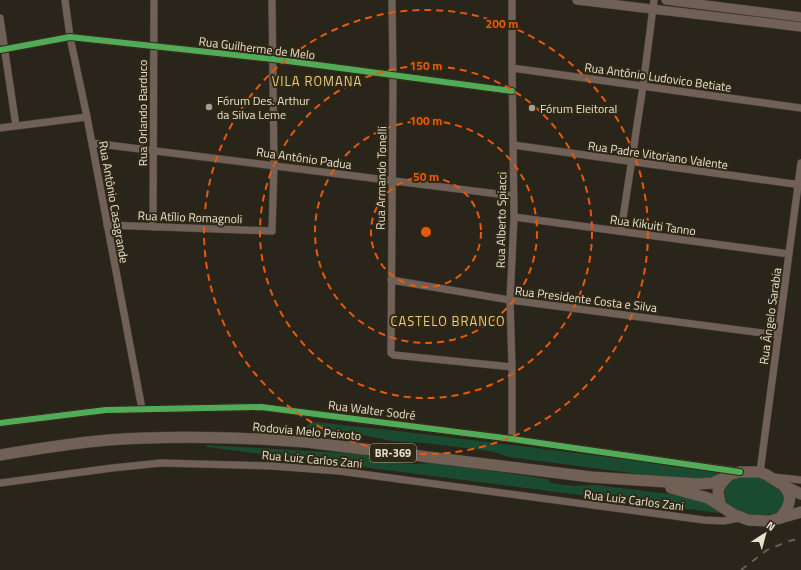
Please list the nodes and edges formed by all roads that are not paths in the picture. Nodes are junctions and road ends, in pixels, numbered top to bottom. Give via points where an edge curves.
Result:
1 (64, 0) edge
2 (154, 0) edge
3 (272, 0) edge
4 (392, 0) edge
5 (512, 0) edge
6 (577, 0) edge
7 (666, 0) edge
8 (653, 5) edge
9 (801, 17) edge
10 (0, 18) edge
11 (801, 27) edge
12 (70, 37) junction
13 (153, 47) junction
14 (3, 50) edge
15 (273, 59) junction
16 (512, 68) junction
17 (393, 76) junction
18 (643, 86) junction
19 (512, 91) junction
20 (801, 108) edge
21 (87, 117) junction
22 (16, 126) junction
23 (0, 128) edge
24 (92, 142) junction
25 (513, 145) junction
26 (153, 150) junction
27 (632, 162) junction
28 (801, 162) edge
29 (274, 165) junction
30 (392, 181) junction
31 (799, 185) edge
32 (514, 196) junction
33 (514, 217) junction
34 (106, 225) junction
35 (153, 227) junction
36 (621, 232) junction
37 (789, 254) junction
38 (391, 280) junction
39 (510, 300) junction
40 (778, 335) junction
41 (512, 367) junction
42 (142, 409) junction
43 (0, 423) edge
44 (512, 440) junction
45 (0, 455) edge
46 (740, 472) junction
47 (760, 472) junction
48 (727, 477) junction
49 (772, 477) junction
50 (635, 480) junction
51 (801, 480) edge
52 (0, 484) edge
53 (784, 486) junction
54 (801, 494) edge
55 (721, 506) junction
56 (801, 512) edge
57 (740, 518) junction
58 (780, 518) junction

1 - 12 street, Rua Antônio Casagrande
2 - 13 street, Rua Orlando Barduco
3 - 15 street
4 - 17 street, Rua Armando Tonelli
5 - 16 street, Rua Alberto Spiacci
6 - 8 street
7 - 9 street
8 - 11 street
8 - 18 street
10 - 14 street
12 - 13 street, Rua Guilherme de Melo
12 - 14 street, Rua Guilherme de Melo
12 - 21 street, Rua Antônio Casagrande
13 - 15 street, Rua Guilherme de Melo
13 - 26 street, Rua Orlando Barduco
14 - 22 street
15 - 17 street, Rua Guilherme de Melo
15 - 29 street
16 - 18 street, Rua Antônio Ludovico Betiate
16 - 19 street, Rua Alberto Spiacci
17 - 19 street, Rua Guilherme de Melo
17 - 30 street, Rua Armando Tonelli
18 - 20 street, Rua Antônio Ludovico Betiate
18 - 27 street
19 - 25 street, Rua Alberto Spiacci
21 - 22 street
21 - 24 street, Rua Antônio Casagrande
22 - 23 street
24 - 26 street, Rua Antônio Padua
24 - 34 street, Rua Antônio Casagrande
25 - 27 street, Rua Padre Vitoriano Valente
25 - 32 street, Rua Alberto Spiacci
26 - 29 street, Rua Antônio Padua
26 - 35 street, Rua Orlando Barduco
27 - 31 street, Rua Padre Vitoriano Valente
27 - 36 street
28 - 31 street, Rua Ângelo Sarabia
29 - 30 street, Rua Antônio Padua
29 - 35 street, Rua Atílio Romagnoli via 272,231
30 - 32 street, Rua Antônio Padua
30 - 38 street, Rua Armando Tonelli
31 - 37 street, Rua Ângelo Sarabia
32 - 33 street, Rua Alberto Spiacci
33 - 36 street, Rua Kikuiti Tanno
33 - 39 street, Rua Alberto Spiacci
34 - 35 street, Rua Atílio Romagnoli
34 - 42 street, Rua Antônio Casagrande
36 - 37 street, Rua Kikuiti Tanno
37 - 40 street, Rua Ângelo Sarabia
38 - 39 street, Rua Presidente Costa e Silva
38 - 41 street, Rua Armando Tonelli via 391,353
39 - 40 street, Rua Presidente Costa e Silva
39 - 41 street, Rua Alberto Spiacci
40 - 47 street, Rua Ângelo Sarabia
41 - 44 street, Rua Alberto Spiacci
42 - 43 street, Rua Walter Sodré via 106,410
42 - 44 street, Rua Walter Sodré via 261,407
44 - 46 street, Rua Walter Sodré
45 - 50 main road, Rodovia Melo Peixoto / BR-369 via 110,440 198,437 269,439
46 - 47 main road, Rodovia Melo Peixoto / BR-369
46 - 48 main road, Rodovia Melo Peixoto / BR-369
47 - 49 main road, Rodovia Melo Peixoto / BR-369
48 - 50 main road, Rodovia Melo Peixoto / BR-369 via 713,483 698,484
48 - 55 main road via 719,487
49 - 51 street
49 - 53 main road, Rodovia Melo Peixoto / BR-369
50 - 55 main road, Rodovia Melo Peixoto / BR-369 via 691,492
52 - 57 street, Rua Luiz Carlos Zani via 161,463 271,466 339,471 704,520 723,521
53 - 54 main road, Rodovia Melo Peixoto / BR-369
53 - 58 main road via 788,491 790,504
55 - 57 main road, Rodovia Melo Peixoto / BR-369
56 - 58 main road, Rodovia Melo Peixoto / BR-369
57 - 58 main road, Rodovia Melo Peixoto / BR-369 via 758,521

